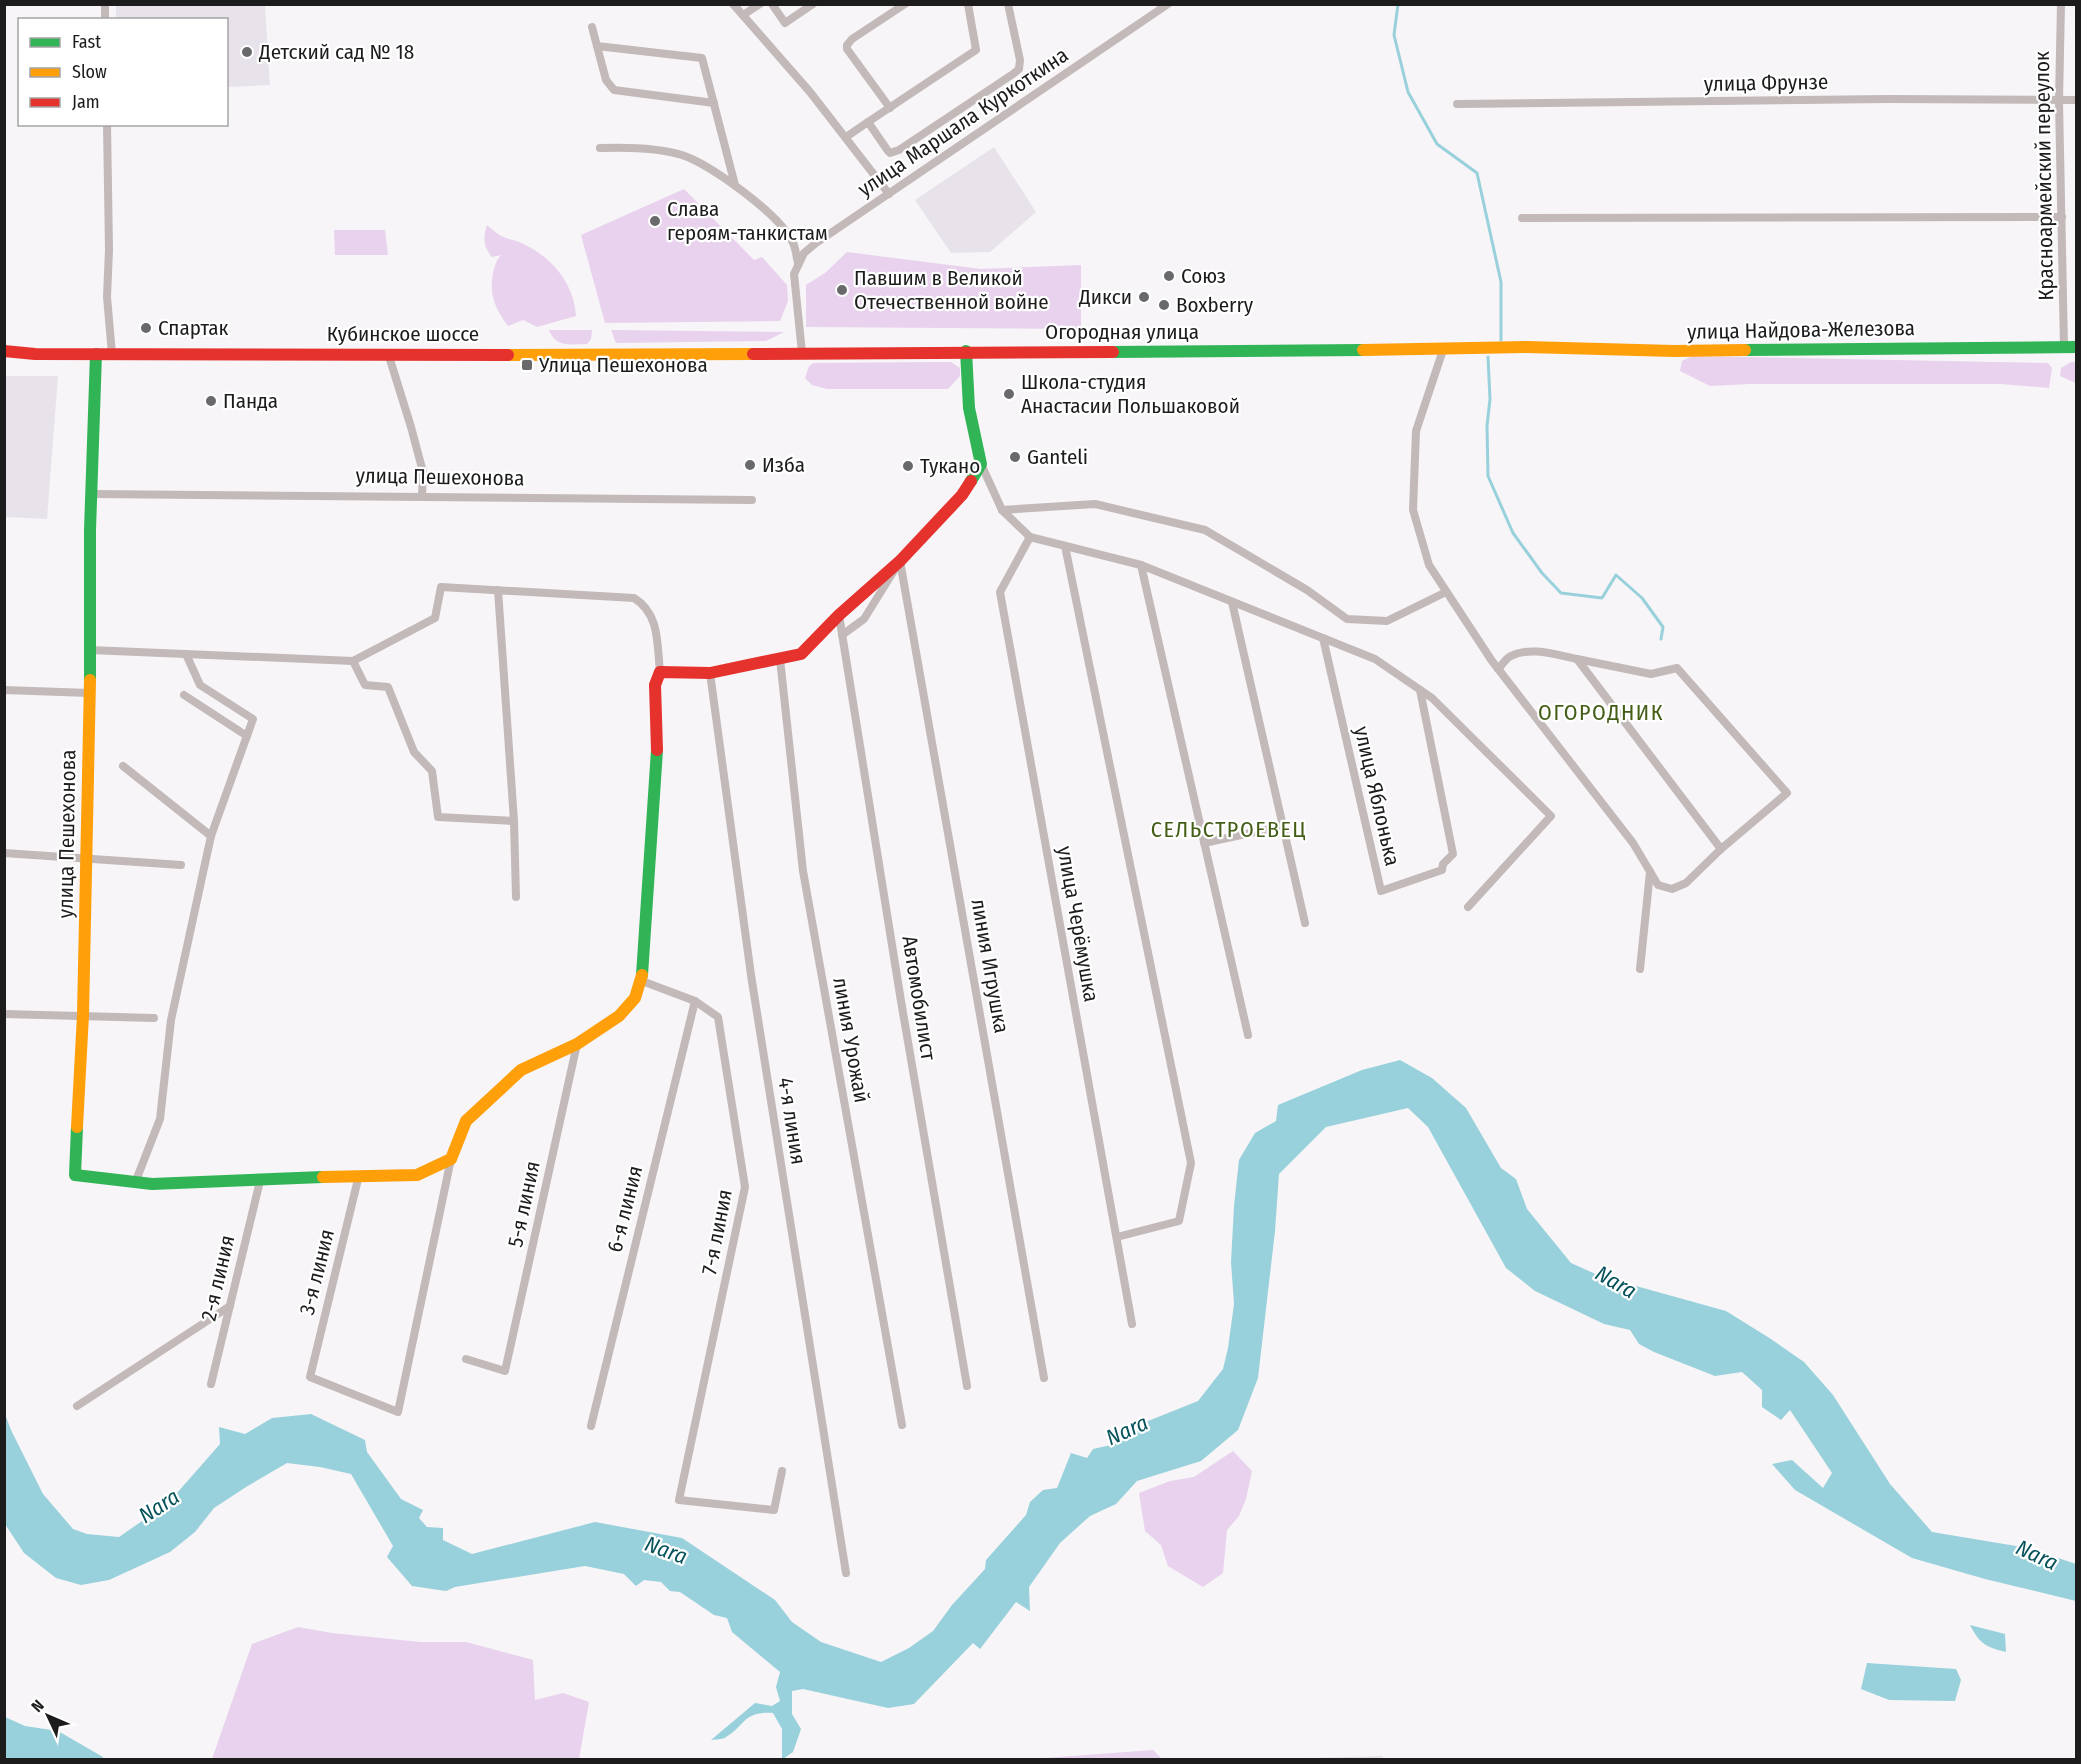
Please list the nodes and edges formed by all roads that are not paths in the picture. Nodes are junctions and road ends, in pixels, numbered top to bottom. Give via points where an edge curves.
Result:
1 (733, 4) edge
2 (760, 4) edge
3 (772, 4) edge
4 (813, 4) edge
5 (905, 4) edge
6 (968, 4) edge
7 (1008, 4) edge
8 (1168, 4) edge
9 (2061, 4) edge
10 (743, 15) junction
11 (592, 27) dead end
12 (597, 46) junction
13 (2059, 100) junction
14 (2076, 100) edge
15 (714, 103) junction
16 (1457, 104) dead end
17 (890, 108) junction
18 (868, 122) junction
19 (107, 126) edge
20 (846, 137) junction
21 (600, 148) dead end
22 (735, 185) junction
23 (890, 194) junction
24 (2062, 217) junction
25 (1522, 219) dead end
26 (798, 263) junction
27 (1527, 347) joint
28 (2070, 347) edge
29 (1443, 350) junction
30 (4, 351) edge
31 (966, 351) junction
32 (388, 353) junction
33 (802, 353) junction
34 (96, 354) junction
35 (112, 354) junction
36 (981, 464) junction
37 (92, 494) junction
38 (422, 496) junction
39 (752, 500) dead end
40 (1002, 510) junction
41 (1030, 537) junction
42 (1065, 546) junction
43 (900, 561) junction
44 (1141, 565) junction
45 (498, 590) junction
46 (1446, 592) junction
47 (1232, 602) junction
48 (839, 615) junction
49 (842, 635) junction
50 (1323, 638) junction
51 (90, 650) junction
52 (186, 654) junction
53 (780, 659) junction
54 (1577, 659) junction
55 (353, 661) junction
56 (1498, 669) junction
57 (660, 672) junction
58 (710, 673) junction
59 (4, 690) edge
60 (1420, 690) junction
61 (89, 693) junction
62 (184, 694) dead end
63 (247, 736) junction
64 (123, 766) dead end
65 (514, 821) junction
66 (1283, 826) junction
67 (211, 836) junction
68 (1204, 843) junction
69 (1721, 849) junction
70 (4, 853) edge
71 (87, 858) junction
72 (182, 865) dead end
73 (1650, 872) junction
74 (516, 897) dead end
75 (1468, 907) dead end
76 (1305, 923) dead end
77 (1640, 969) dead end
78 (642, 981) junction
79 (695, 1001) junction
80 (4, 1014) edge
81 (83, 1015) junction
82 (154, 1018) dead end
83 (1248, 1035) dead end
84 (577, 1044) junction
85 (451, 1159) junction
86 (359, 1175) junction
87 (260, 1180) junction
88 (135, 1184) junction
89 (1117, 1238) junction
90 (230, 1306) junction
91 (1132, 1323) dead end
92 (466, 1359) dead end
93 (1044, 1378) dead end
94 (211, 1384) dead end
95 (967, 1386) dead end
96 (77, 1406) dead end
97 (902, 1425) dead end
98 (591, 1426) dead end
99 (782, 1470) dead end
100 (846, 1573) dead end

1 - 10 street
2 - 10 street
3 - 4 street via 785,23
5 - 17 street via 847,45
6 - 17 street via 976,50
7 - 18 street via 1019,69 899,150 890,153
8 - 23 street, улица Маршала Куркоткина
9 - 13 street, Красноармейский переулок
10 - 20 street
11 - 12 street
12 - 15 street via 606,80 614,90
12 - 15 street via 702,58
13 - 14 street, улица Фрунзе
13 - 16 street, улица Фрунзе
13 - 24 street, Красноармейский переулок
15 - 22 street
17 - 18 street
18 - 20 street
19 - 35 street via 107,297
20 - 23 street
21 - 22 street via 642,148 679,154 712,168
22 - 26 street via 784,229 793,241
23 - 26 street, улица Маршала Куркоткина via 816,243
24 - 25 street
24 - 28 street, Красноармейский переулок
26 - 33 street via 794,274
27 - 28 street, улица Найдова-Железова via 1674,351
27 - 29 street, Огородная улица
29 - 31 street, Огородная улица
29 - 46 street via 1416,431 1413,510 1430,565
30 - 34 street, Кубинское шоссе
31 - 33 street, Огородная улица
31 - 36 street via 972,437
32 - 33 street, Кубинское шоссе
32 - 35 street, Кубинское шоссе
32 - 38 street via 423,472
34 - 35 street, Кубинское шоссе
34 - 37 street, улица Пешехонова
36 - 40 street
36 - 43 street via 962,495
37 - 38 street, улица Пешехонова
37 - 51 street, улица Пешехонова
38 - 39 street, улица Пешехонова
40 - 41 street
40 - 46 street via 1095,504 1205,530 1307,590 1347,619 1387,621
41 - 42 street
41 - 89 street, улица Черёмушка via 1000,592
42 - 44 street
42 - 89 street via 1191,1163 1179,1221
43 - 48 street
43 - 49 street via 864,619
43 - 93 street, линия Игрушка
44 - 47 street
44 - 68 street
45 - 55 street via 441,587 435,618
45 - 57 street via 634,598 645,605 655,623
45 - 65 street
46 - 56 street
47 - 50 street
47 - 66 street
48 - 49 street, Автомобилист
48 - 53 street via 801,654
49 - 95 street, Автомобилист
50 - 60 street via 1375,659
50 - 60 street, улица Яблонька via 1381,891 1442,870 1453,854
51 - 52 street
51 - 61 street, улица Пешехонова
52 - 55 street
52 - 63 street via 200,685 253,719
53 - 58 street
53 - 97 street, линия Урожай via 803,871
54 - 56 street via 1527,652 1509,656
54 - 69 street
54 - 69 street via 1651,674 1677,668 1787,793
55 - 65 street via 365,685 388,687 414,752 432,771 438,816
56 - 73 street via 1633,843
57 - 58 street
57 - 78 street via 655,685 657,766
58 - 100 street, 4-я линия via 751,975
59 - 61 street
60 - 75 street via 1551,816
61 - 71 street, улица Пешехонова
62 - 63 street
63 - 67 street
64 - 67 street
65 - 74 street
66 - 68 street
66 - 76 street
67 - 88 street via 171,1020 160,1119
68 - 83 street
69 - 73 street via 1686,883 1672,889 1658,885
70 - 71 street
71 - 72 street
71 - 81 street, улица Пешехонова
73 - 77 street
78 - 79 street, 7-я линия
78 - 84 street via 635,998 620,1016
79 - 98 street, 6-я линия
79 - 99 street, 7-я линия via 718,1017 745,1187 679,1500 774,1510
80 - 81 street
81 - 82 street
81 - 88 street, улица Пешехонова via 75,1176
84 - 85 street via 513,1077 466,1121
84 - 92 street, 5-я линия via 506,1371
85 - 86 street via 417,1176
85 - 86 street, 3-я линия via 398,1412 310,1377
86 - 87 street
87 - 88 street
87 - 90 street, 2-я линия
89 - 91 street, улица Черёмушка
90 - 94 street, 2-я линия
90 - 96 street

